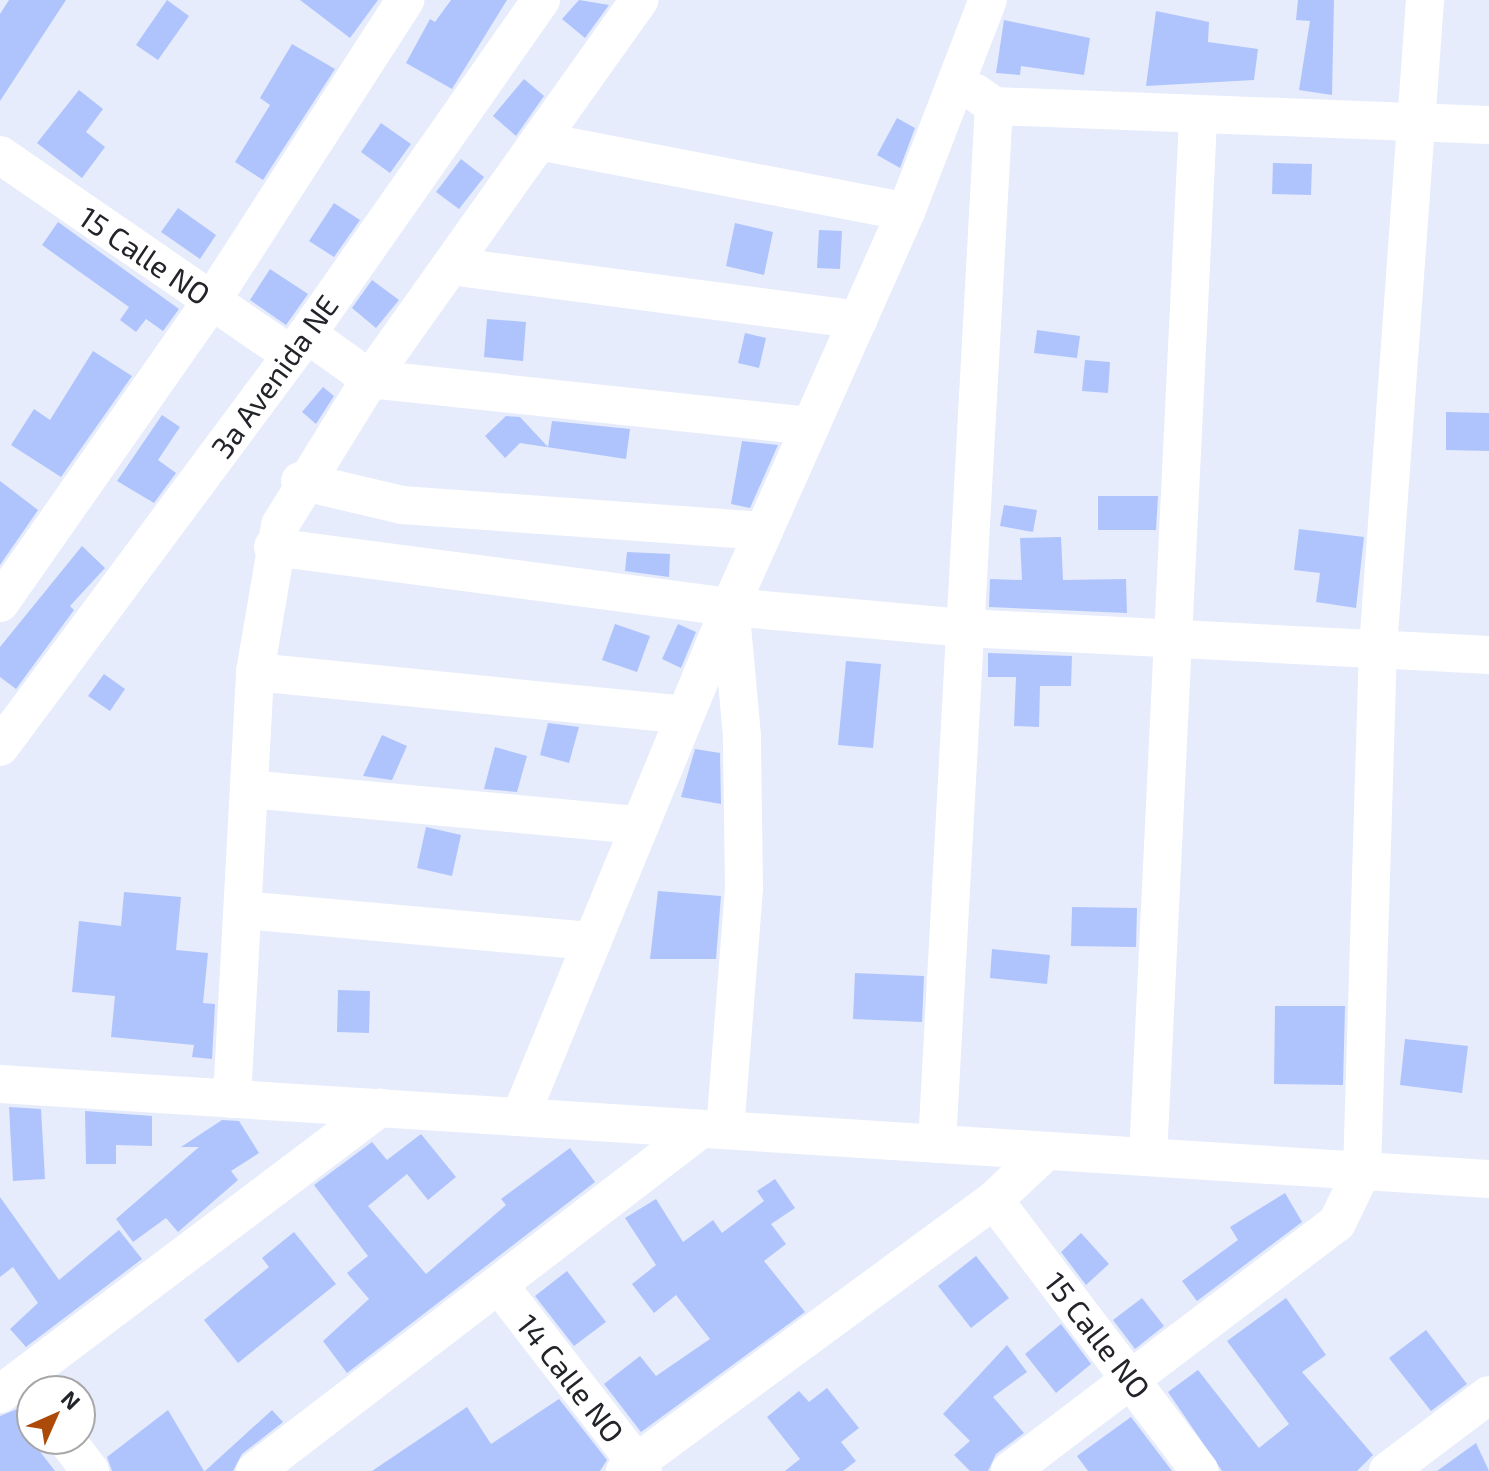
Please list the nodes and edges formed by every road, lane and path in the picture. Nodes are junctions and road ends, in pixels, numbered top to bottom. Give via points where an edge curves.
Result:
1 (405, 0) edge
2 (541, 0) edge
3 (639, 0) edge
4 (988, 0) edge
5 (1425, 0) edge
6 (957, 80) junction
7 (994, 106) junction
8 (1198, 118) junction
9 (1419, 118) junction
10 (1489, 125) edge
11 (539, 141) junction
12 (0, 155) edge
13 (906, 212) junction
14 (450, 266) junction
15 (212, 300) junction
16 (858, 320) junction
17 (299, 344) junction
18 (370, 379) junction
19 (810, 426) junction
20 (300, 481) junction
21 (764, 531) junction
22 (273, 547) junction
23 (0, 603) edge
24 (730, 607) junction
25 (966, 628) junction
26 (1175, 639) junction
27 (1378, 648) junction
28 (1489, 655) edge
29 (255, 672) junction
30 (685, 715) junction
31 (5, 731) edge
32 (249, 789) junction
33 (640, 825) junction
34 (243, 910) junction
35 (593, 941) junction
36 (0, 1084) edge
37 (232, 1099) junction
38 (380, 1108) junction
39 (520, 1117) junction
40 (713, 1129) junction
41 (937, 1144) junction
42 (1046, 1151) junction
43 (1148, 1157) junction
44 (1362, 1171) junction
45 (1489, 1179) edge
46 (994, 1200) junction
47 (499, 1285) junction
48 (1133, 1378) junction
49 (13, 1380) edge
50 (1489, 1395) edge
51 (635, 1468) edge
52 (255, 1471) edge
53 (1010, 1471) edge
54 (1200, 1471) edge
55 (1388, 1471) edge

1 - 15 street
2 - 17 street, 3a Avenida NE
3 - 11 street
4 - 6 street
5 - 9 street
6 - 7 street
6 - 13 street
7 - 8 street
7 - 25 street
8 - 9 street
8 - 26 street
9 - 10 street
9 - 27 street
11 - 13 street
11 - 14 street
12 - 15 street, 15 Calle NO
13 - 16 street
14 - 16 street
14 - 18 street
15 - 17 street, 15 Calle NO
15 - 23 street
16 - 19 street
17 - 18 street, 15 Calle NO
17 - 31 street, 3a Avenida NE
18 - 19 street
18 - 20 street
19 - 21 street
20 - 21 street via 402,505
20 - 22 street
21 - 24 street
22 - 24 street
22 - 29 street
24 - 25 street
24 - 30 street
24 - 40 street via 742,736 744,888
25 - 26 street
25 - 41 street
26 - 27 street
26 - 43 street
27 - 28 street
27 - 44 street
29 - 30 street
29 - 32 street
30 - 33 street
32 - 33 street
32 - 34 street
33 - 35 street
34 - 35 street
34 - 37 street
35 - 39 street
36 - 37 street
37 - 38 street
38 - 39 street
38 - 49 street
39 - 40 street
40 - 41 street
40 - 47 street
41 - 42 street
42 - 43 street
42 - 46 street
43 - 44 street
44 - 45 street
44 - 48 street via 1337,1223
46 - 48 street, 15 Calle NO
46 - 51 street
47 - 51 street, 14 Calle NO
47 - 52 street
48 - 53 street
48 - 54 street, 15 Calle NO
50 - 55 street

